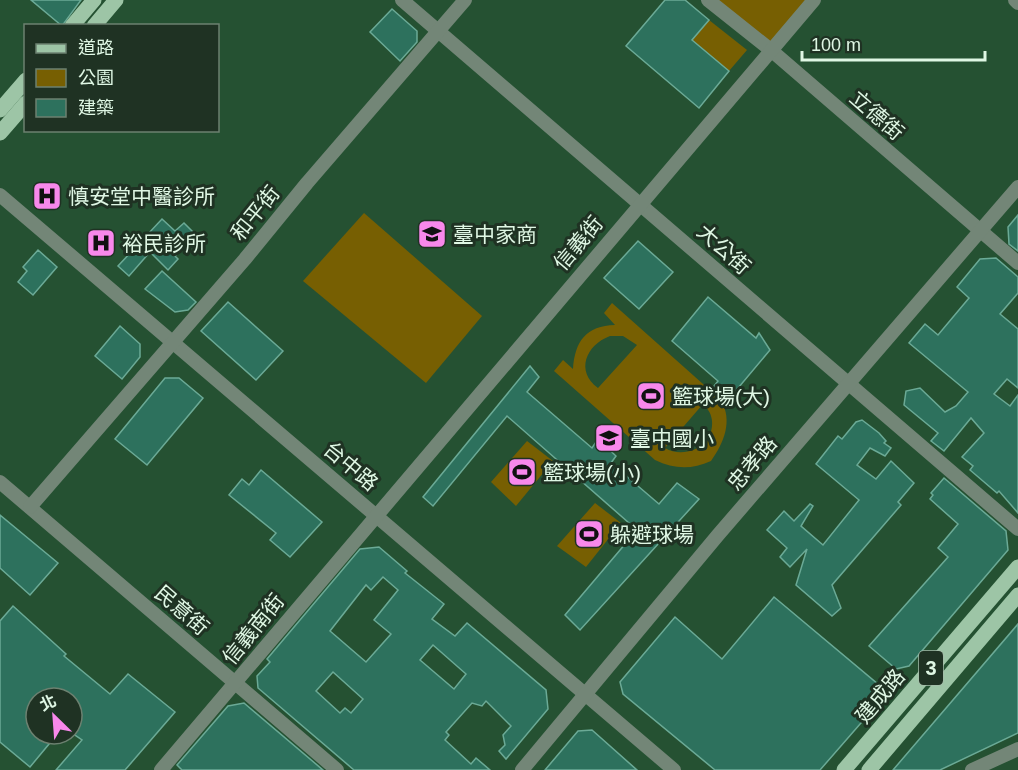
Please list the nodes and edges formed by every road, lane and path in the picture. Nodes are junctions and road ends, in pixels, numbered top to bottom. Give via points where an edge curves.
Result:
1 (94, 0) edge
2 (116, 0) edge
3 (402, 0) edge
4 (465, 0) edge
5 (708, 0) edge
6 (814, 0) edge
7 (1014, 0) edge
8 (1018, 3) edge
9 (74, 24) edge
10 (96, 24) edge
11 (439, 32) junction
12 (772, 51) junction
13 (24, 82) edge
14 (24, 105) edge
15 (0, 110) edge
16 (0, 132) edge
17 (1018, 187) edge
18 (0, 195) edge
19 (640, 202) junction
20 (980, 232) junction
21 (1018, 263) edge
22 (173, 343) junction
23 (848, 383) junction
24 (0, 482) edge
25 (30, 507) junction
26 (376, 515) junction
27 (1018, 529) edge
28 (1018, 567) edge
29 (1018, 595) edge
30 (235, 684) junction
31 (586, 693) junction
32 (1018, 748) edge
33 (848, 768) edge
34 (161, 770) edge
35 (336, 770) edge
36 (522, 770) edge
37 (674, 770) edge
38 (869, 770) edge
39 (972, 770) edge

1 - 9 main road
2 - 10 main road
3 - 11 street, 大公街
4 - 11 street, 和平街
5 - 12 street, 立德街
6 - 12 street, 信義街
7 - 8 street
11 - 19 street, 大公街
11 - 22 street, 和平街
12 - 19 street, 信義街
12 - 20 street, 立德街
13 - 15 main road
14 - 16 main road
17 - 20 street, 忠孝路
18 - 22 street, 台中路
19 - 23 street, 大公街
19 - 26 street, 信義街
20 - 21 street, 立德街
20 - 23 street, 忠孝路
22 - 25 street, 和平街
22 - 26 street, 台中路
23 - 27 street, 大公街
23 - 31 street, 忠孝路
24 - 25 street, 民意街
25 - 30 street, 民意街
26 - 30 street, 信義南街
26 - 31 street, 台中路
28 - 33 main road, 建成路 / 3
29 - 38 main road, 建成路 / 3
30 - 34 street, 信義南街
30 - 35 street, 民意街
31 - 36 street, 忠孝路
31 - 37 street, 台中路
32 - 39 street

